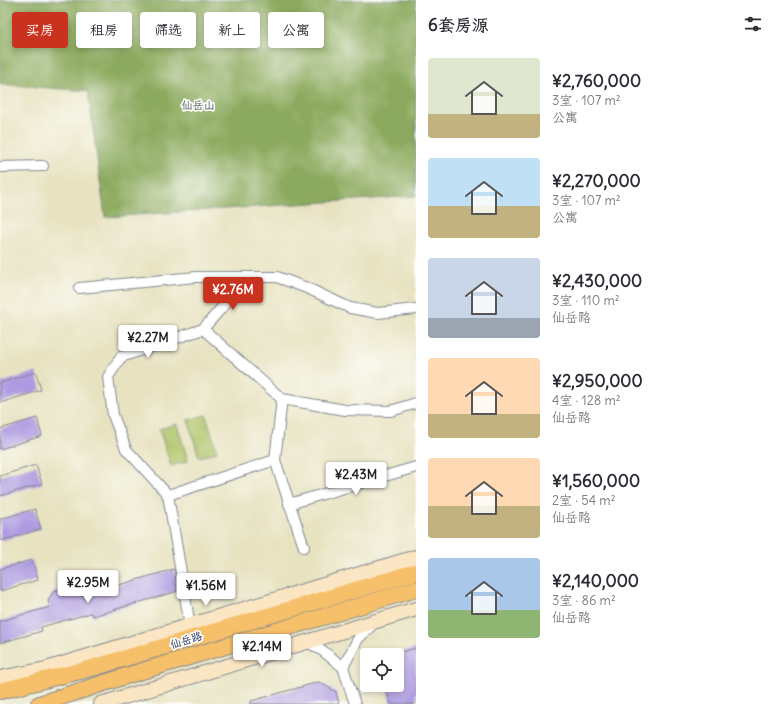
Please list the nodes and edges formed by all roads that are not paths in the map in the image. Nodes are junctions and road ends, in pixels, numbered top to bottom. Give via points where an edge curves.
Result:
1 (43, 166) dead end
2 (0, 167) edge
3 (240, 277) junction
4 (79, 288) dead end
5 (416, 309) edge
6 (202, 329) junction
7 (282, 399) junction
8 (416, 403) edge
9 (275, 460) junction
10 (416, 467) edge
11 (168, 495) junction
12 (289, 504) junction
13 (304, 547) dead end
14 (416, 558) edge
15 (416, 572) edge
16 (416, 589) edge
17 (416, 609) edge
18 (376, 621) junction
19 (190, 626) junction
20 (306, 642) junction
21 (343, 667) junction
22 (0, 678) edge
23 (0, 691) edge
24 (39, 704) edge
25 (101, 704) edge
26 (355, 704) edge

1 - 2 street
3 - 4 street via 196,277
3 - 5 street via 277,277 350,308 378,313
3 - 6 street via 225,304
6 - 7 street
6 - 11 street via 120,357 108,377 113,415 126,449
7 - 8 street via 345,410 391,410
7 - 9 street
9 - 11 street
9 - 12 street
10 - 12 street
11 - 19 street
12 - 13 street
14 - 19 main road
15 - 23 highway, 仙岳路 via 92,668
16 - 24 highway, 仙岳路
17 - 18 main road
18 - 20 main road
18 - 21 street via 358,639
19 - 22 main road via 46,669
20 - 21 street via 323,651
20 - 25 main road
21 - 26 street

